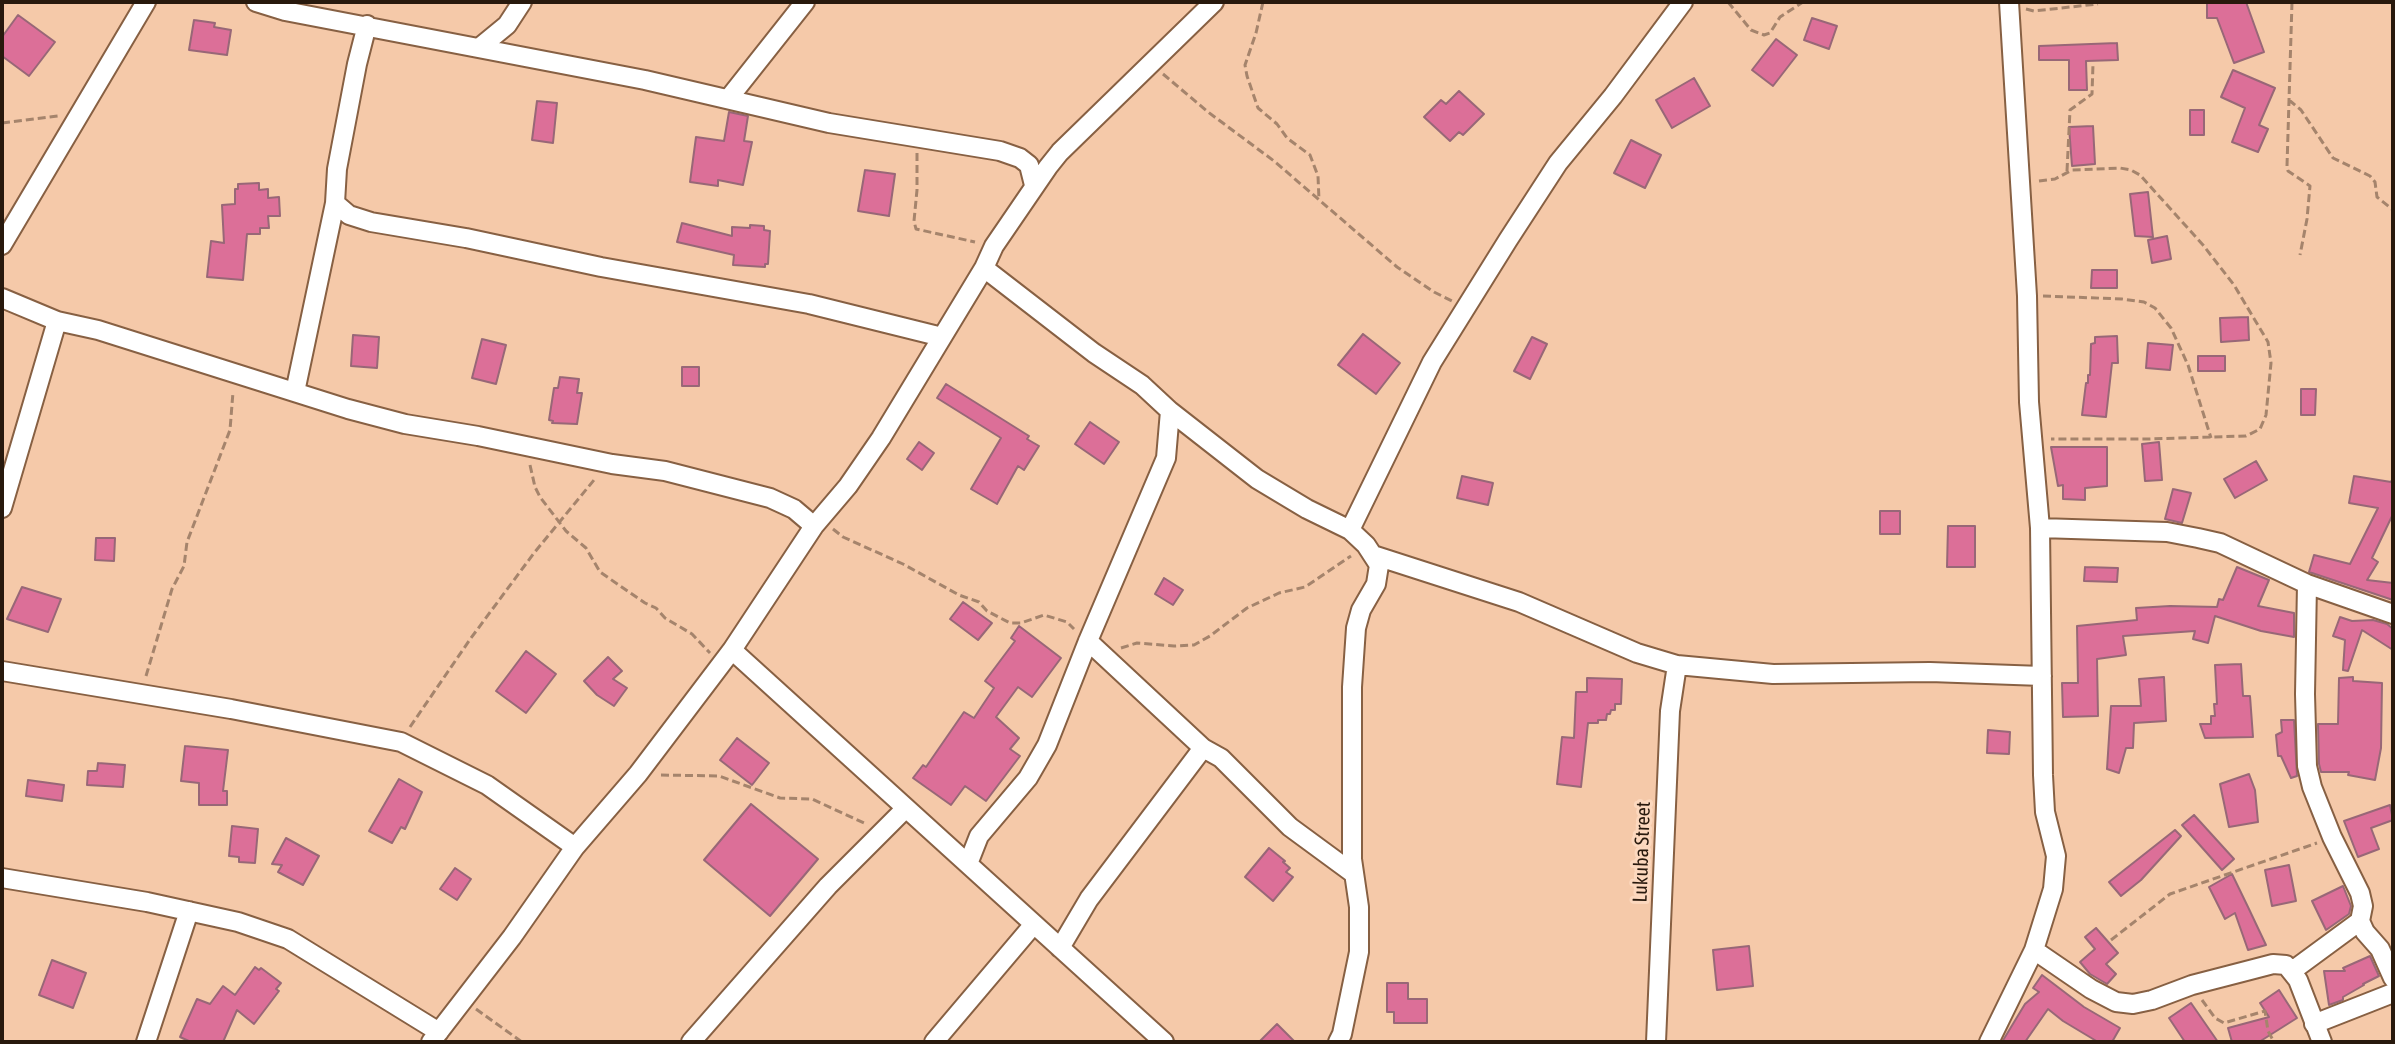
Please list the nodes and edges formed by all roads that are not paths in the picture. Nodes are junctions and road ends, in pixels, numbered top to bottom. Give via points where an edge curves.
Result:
1 (146, 2) edge
2 (259, 2) edge
3 (522, 2) edge
4 (805, 2) edge
5 (1214, 2) edge
6 (1683, 2) edge
7 (2014, 4) edge
8 (367, 25) junction
9 (479, 48) junction
10 (729, 98) junction
11 (1060, 152) junction
12 (1020, 158) junction
13 (1034, 185) junction
14 (335, 203) junction
15 (2, 245) edge
16 (984, 268) junction
17 (2, 298) edge
18 (57, 321) junction
19 (942, 337) junction
20 (295, 392) junction
21 (1170, 411) junction
22 (2, 508) edge
23 (821, 518) junction
24 (2040, 528) junction
25 (1350, 530) junction
26 (1370, 550) junction
27 (2307, 584) junction
28 (2393, 614) edge
29 (1088, 641) junction
30 (727, 656) junction
31 (1677, 665) junction
32 (2, 671) edge
33 (2042, 676) junction
34 (1203, 748) junction
35 (906, 808) junction
36 (575, 847) junction
37 (968, 864) junction
38 (1354, 874) junction
39 (2, 878) edge
40 (189, 911) junction
41 (2360, 921) junction
42 (1034, 924) junction
43 (1060, 948) junction
44 (2034, 950) junction
45 (2292, 971) junction
46 (2393, 978) edge
47 (2393, 993) edge
48 (2314, 1024) junction
49 (435, 1037) edge
50 (146, 1042) edge
51 (691, 1042) edge
52 (934, 1042) edge
53 (1164, 1042) edge
54 (1338, 1042) edge
55 (1656, 1042) edge
56 (1989, 1042) edge
57 (2322, 1042) edge

1 - 15 street
2 - 8 street
3 - 9 street via 507,25
4 - 10 street
5 - 11 street
6 - 25 street via 1558,163 1466,307 1432,362
7 - 24 street via 2027,366
8 - 9 street
8 - 14 street via 339,156
9 - 10 street
10 - 12 street via 829,123
11 - 12 street
11 - 13 street
12 - 13 street via 1029,165
13 - 16 street
14 - 19 street via 349,215 371,222 809,304
14 - 20 street
16 - 19 street
16 - 21 street
17 - 18 street
18 - 20 street
18 - 22 street
19 - 23 street via 881,438
20 - 23 street via 405,424 665,471 770,498
21 - 25 street via 1257,479
21 - 29 street via 1166,458
23 - 30 street
24 - 27 street via 2167,532 2198,538
24 - 33 street
25 - 26 street
26 - 31 street
26 - 38 street via 1379,565 1356,628 1352,687
27 - 28 street
27 - 41 street via 2307,766 2332,837 2360,893
29 - 34 street
29 - 37 street via 1047,745 1028,778 979,836
30 - 35 street
30 - 36 street
31 - 33 street via 1773,674
31 - 55 street, Lukuba Street via 1670,711
32 - 36 street via 401,742 487,785
33 - 44 street via 2045,812 2056,856 2053,889
34 - 38 street via 1221,758 1290,827
34 - 43 street via 1089,899
35 - 37 street
35 - 51 street via 828,886
36 - 49 street
37 - 42 street
38 - 54 street via 1359,952
39 - 40 street
40 - 49 street via 288,939
40 - 50 street
41 - 45 street
41 - 46 street
42 - 43 street
42 - 52 street
43 - 53 street
44 - 45 street via 2091,989 2133,1004 2273,964
44 - 56 street
45 - 48 street
47 - 48 street
48 - 57 street

